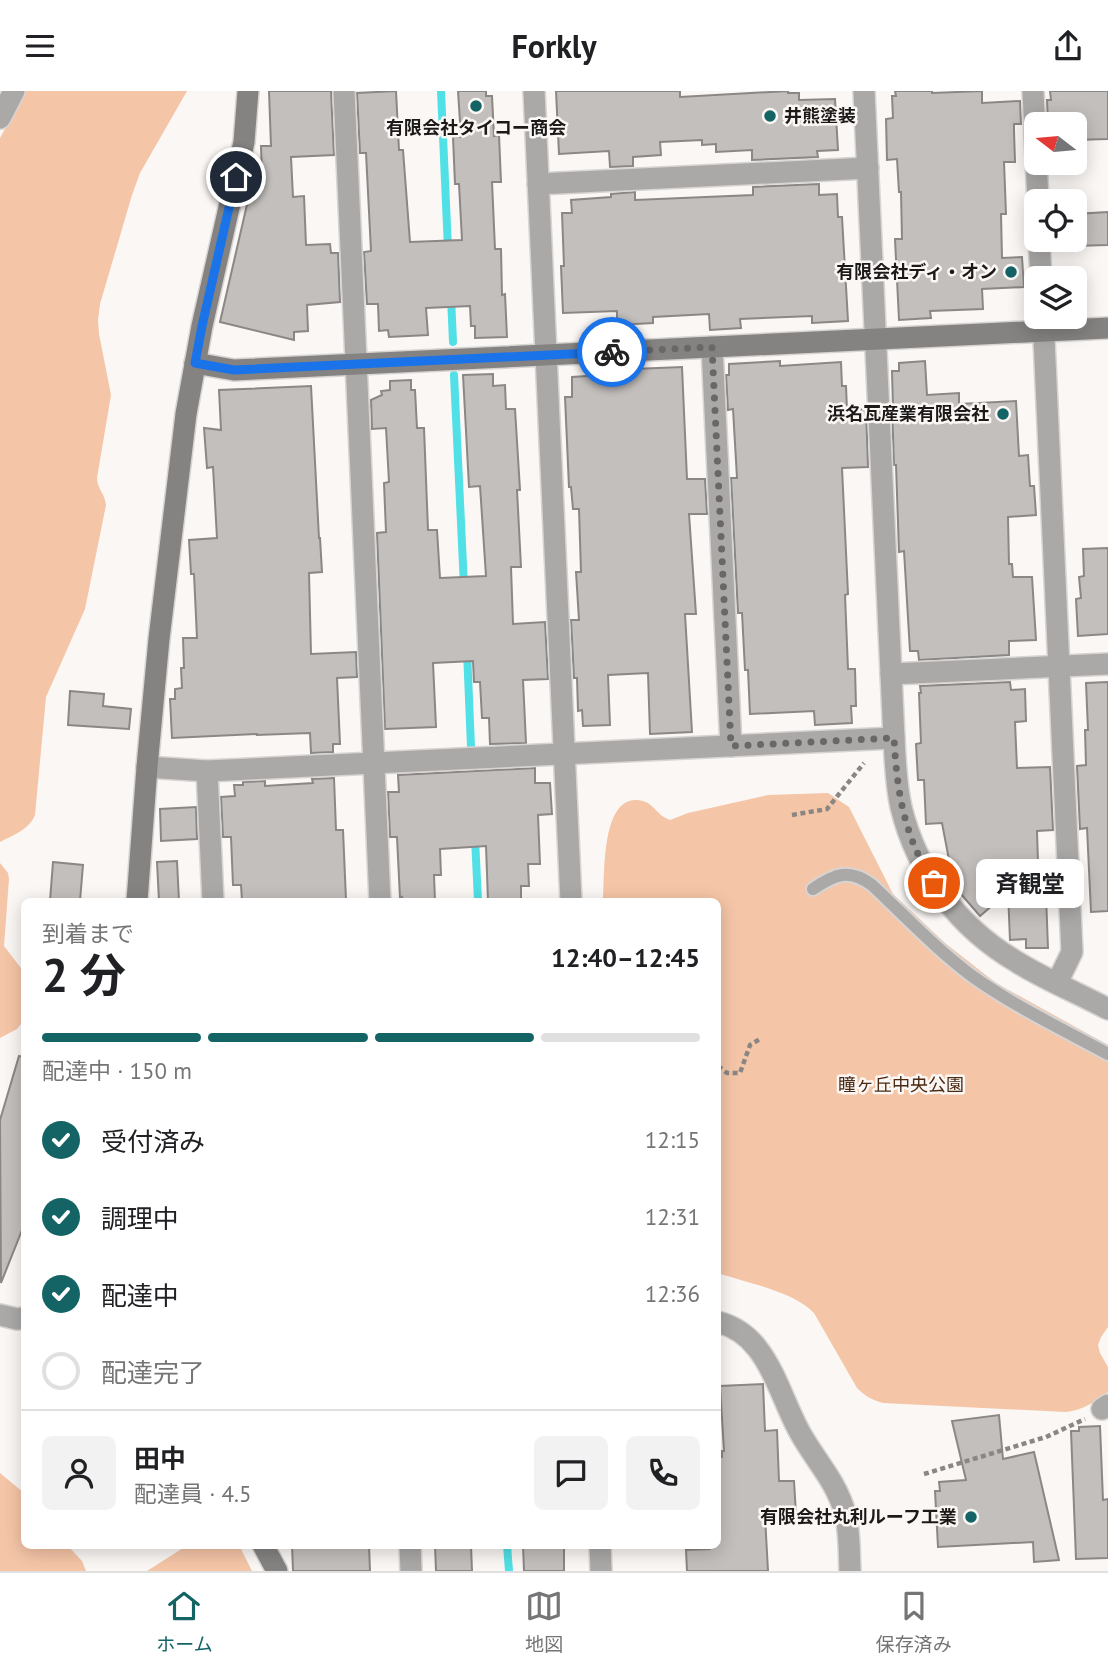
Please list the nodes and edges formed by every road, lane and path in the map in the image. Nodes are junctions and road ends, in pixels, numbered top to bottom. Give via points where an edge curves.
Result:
1 (15, 91) edge
2 (248, 91) edge
3 (344, 91) edge
4 (534, 91) edge
5 (864, 91) edge
6 (1033, 91) edge
7 (0, 118) edge
8 (868, 168) junction
9 (538, 184) junction
10 (1037, 189) edge
11 (1024, 326) edge
12 (1087, 327) edge
13 (1108, 328) edge
14 (1043, 329) edge
15 (876, 339) junction
16 (712, 347) junction
17 (546, 355) junction
18 (195, 363) junction
19 (356, 364) junction
20 (1108, 664) edge
21 (1059, 666) junction
22 (891, 674) junction
23 (894, 738) junction
24 (731, 746) junction
25 (564, 754) junction
26 (865, 762) dead end
27 (374, 763) junction
28 (147, 768) junction
29 (207, 771) junction
30 (792, 815) dead end
31 (813, 889) dead end
32 (137, 898) edge
33 (213, 898) edge
34 (380, 898) edge
35 (571, 898) edge
36 (1057, 983) junction
37 (1108, 1009) edge
38 (760, 1039) dead end
39 (1108, 1053) edge
40 (721, 1068) edge
41 (0, 1315) edge
42 (21, 1318) edge
43 (721, 1323) edge
44 (1105, 1407) edge
45 (923, 1474) dead end
46 (265, 1549) edge
47 (410, 1549) edge
48 (600, 1549) edge
49 (277, 1571) edge
50 (411, 1571) edge
51 (601, 1571) edge
52 (850, 1571) edge

1 - 7 street
2 - 18 street via 244,142
3 - 19 street
4 - 9 street
5 - 8 street
6 - 10 street
8 - 9 street
8 - 15 street
9 - 17 street
11 - 15 street
12 - 13 street
14 - 21 street
15 - 16 street
15 - 22 street
16 - 17 street
16 - 24 street
17 - 19 street
17 - 25 street
18 - 19 street via 234,370
18 - 28 street
19 - 27 street
20 - 21 street
21 - 22 street
21 - 36 street via 1072,952
22 - 23 street
23 - 24 street
23 - 36 street via 901,806 911,839 943,897 990,945
24 - 25 street
25 - 27 street
25 - 35 street
26 - 30 path via 827,809
27 - 29 street
27 - 34 street
28 - 29 street
28 - 32 street
29 - 33 street
31 - 39 lane via 838,875 862,878 973,977
36 - 37 street
38 - 40 path via 750,1045 740,1073
41 - 42 street
43 - 52 street via 744,1334 757,1348 804,1440 830,1477 845,1513
44 - 45 path via 1046,1437
46 - 49 street
47 - 50 street
48 - 51 street

